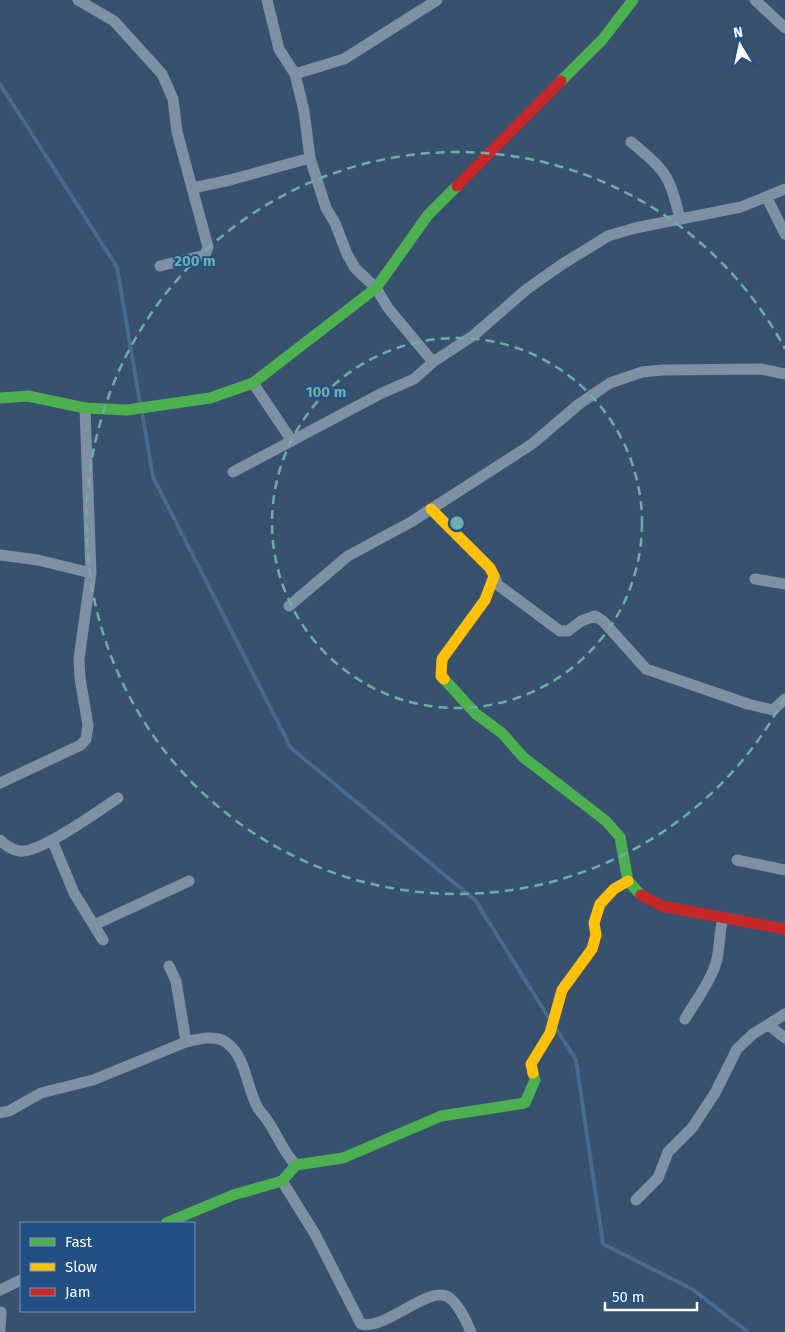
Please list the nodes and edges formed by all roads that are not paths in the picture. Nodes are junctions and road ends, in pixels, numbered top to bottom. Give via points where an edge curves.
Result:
1 (78, 0) edge
2 (267, 0) edge
3 (436, 0) edge
4 (632, 0) edge
5 (755, 0) edge
6 (785, 28) edge
7 (295, 74) junction
8 (631, 142) dead end
9 (310, 158) junction
10 (193, 188) junction
11 (785, 189) edge
12 (766, 198) junction
13 (680, 219) junction
14 (785, 234) edge
15 (160, 266) dead end
16 (376, 288) junction
17 (433, 362) junction
18 (785, 374) edge
19 (253, 383) junction
20 (0, 398) edge
21 (85, 408) junction
22 (292, 441) junction
23 (233, 472) dead end
24 (431, 509) junction
25 (0, 556) edge
26 (91, 573) junction
27 (494, 576) junction
28 (755, 579) dead end
29 (785, 584) edge
30 (289, 606) dead end
31 (785, 699) edge
32 (0, 783) edge
33 (118, 798) dead end
34 (0, 840) edge
35 (52, 840) junction
36 (737, 860) dead end
37 (785, 870) edge
38 (189, 881) dead end
39 (628, 881) junction
40 (723, 919) junction
41 (94, 925) junction
42 (785, 929) edge
43 (103, 940) dead end
44 (169, 966) dead end
45 (785, 1014) edge
46 (685, 1019) dead end
47 (769, 1025) junction
48 (785, 1038) edge
49 (186, 1042) junction
50 (0, 1112) edge
51 (296, 1165) junction
52 (282, 1181) junction
53 (636, 1200) dead end
54 (168, 1222) edge
55 (20, 1280) edge
56 (0, 1290) edge
57 (0, 1312) edge
58 (0, 1331) edge
59 (471, 1332) edge

1 - 10 street via 114,22 162,74 173,99 177,132
2 - 7 street via 279,49
3 - 7 street via 344,59
4 - 16 street via 602,40 428,215
5 - 6 street
7 - 9 street via 304,110
8 - 13 street via 664,172 672,185
9 - 10 street
9 - 16 street via 326,208 347,254 355,268
10 - 15 street via 208,252
11 - 12 street
12 - 13 street via 741,207
12 - 14 street
13 - 17 street via 608,236 527,289 474,335
16 - 17 street via 388,308
16 - 19 street
17 - 22 street via 414,379
18 - 24 street via 746,369 663,370 642,372 610,383 579,404 532,444
19 - 21 street via 210,398 127,410
19 - 22 street
20 - 21 street via 28,396
21 - 26 street
22 - 23 street
24 - 27 street via 490,568
24 - 30 street via 348,556
25 - 26 street via 38,560
26 - 32 street via 80,659 88,725 86,739 81,746
27 - 31 street via 498,585 560,631 568,631 581,620 595,616 646,669 773,710
27 - 39 street via 485,600 442,659 442,676 476,714 502,733 523,757 606,821 620,837
28 - 29 street
33 - 35 street
34 - 35 street via 21,851 38,848
35 - 41 street via 74,894
36 - 37 street
38 - 41 street
39 - 40 street via 638,893 662,906
39 - 51 street via 614,889 600,904 594,923 596,936 592,949 562,990 550,1033 531,1064 535,1080 525,1103 441,1116 343,1158
40 - 42 street
40 - 46 street via 711,975
41 - 43 street
44 - 49 street via 176,981
45 - 47 street
47 - 48 street
47 - 53 street via 753,1034 738,1049 692,1128 668,1152 658,1178
49 - 50 street via 93,1080 40,1094 9,1111
49 - 51 street via 217,1039 227,1043 240,1060 257,1108 268,1121 285,1154
51 - 52 street
52 - 54 street via 233,1195
52 - 59 street via 315,1234 361,1324 377,1325 420,1301 443,1296 450,1298
55 - 56 street
57 - 58 street

